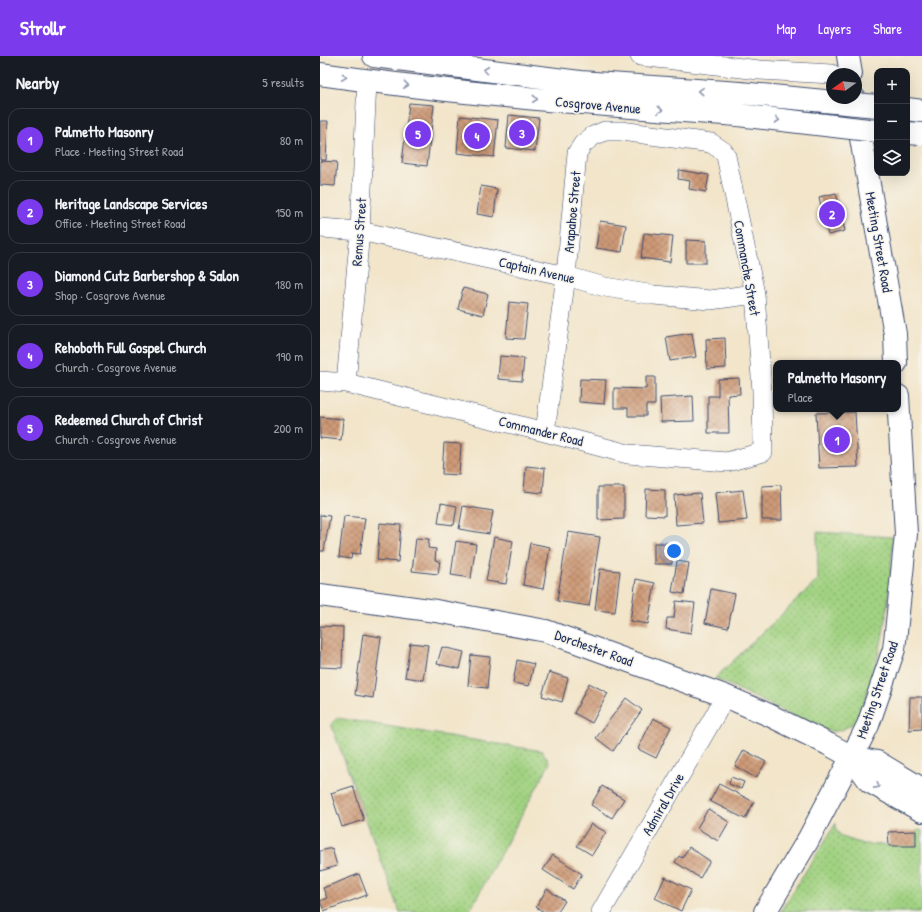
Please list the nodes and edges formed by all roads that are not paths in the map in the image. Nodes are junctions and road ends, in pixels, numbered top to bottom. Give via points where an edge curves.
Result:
1 (374, 56) edge
2 (640, 56) edge
3 (848, 56) edge
4 (849, 68) edge
5 (320, 74) edge
6 (826, 74) edge
7 (368, 81) junction
8 (855, 104) edge
9 (874, 106) edge
10 (910, 109) edge
11 (922, 111) edge
12 (874, 131) edge
13 (910, 133) edge
14 (922, 134) edge
15 (726, 156) joint
16 (320, 228) edge
17 (360, 231) junction
18 (566, 276) junction
19 (755, 294) junction
20 (896, 360) edge
21 (320, 381) edge
22 (346, 383) junction
23 (899, 412) edge
24 (545, 432) junction
25 (763, 452) joint
26 (320, 595) edge
27 (725, 696) junction
28 (852, 757) junction
29 (922, 789) edge
30 (922, 811) edge
31 (601, 912) edge
32 (765, 912) edge

9 -> 1 main road, Cosgrove Avenue, bridge via 580,82
2 - 6 street via 759,70
3 - 4 main road
5 -> 7 main road, Cosgrove Avenue
7 -> 12 main road, Cosgrove Avenue, bridge via 579,104 738,115
7 - 17 street, Remus Street
8 - 20 main road, Meeting Street Road via 894,334
10 - 11 main road
13 - 14 main road
15 - 18 street, Arapahoe Street via 711,143 621,131 605,131 593,136 583,144 577,154
15 - 19 street, Commanche Street
16 - 17 street, Captain Avenue
17 - 18 street, Captain Avenue
17 - 22 street, Remus Street
18 - 19 street, Captain Avenue via 605,287 654,295 710,300
18 - 24 street, Arapahoe Street
19 - 25 street, Commanche Street via 762,391
21 - 22 street, Commander Road
22 - 24 street, Commander Road
23 - 28 main road, Meeting Street Road via 906,534 894,649 868,725
24 - 25 street, Commander Road via 628,454 727,462
26 - 27 main road, Dorchester Road via 436,611 546,631
27 - 28 main road, Dorchester Road
27 - 31 street, Admiral Drive
28 - 29 main road, Dorchester Road via 877,762
28 -> 30 main road, Dorchester Road via 870,782
28 - 32 main road, Meeting Street Road via 808,840

